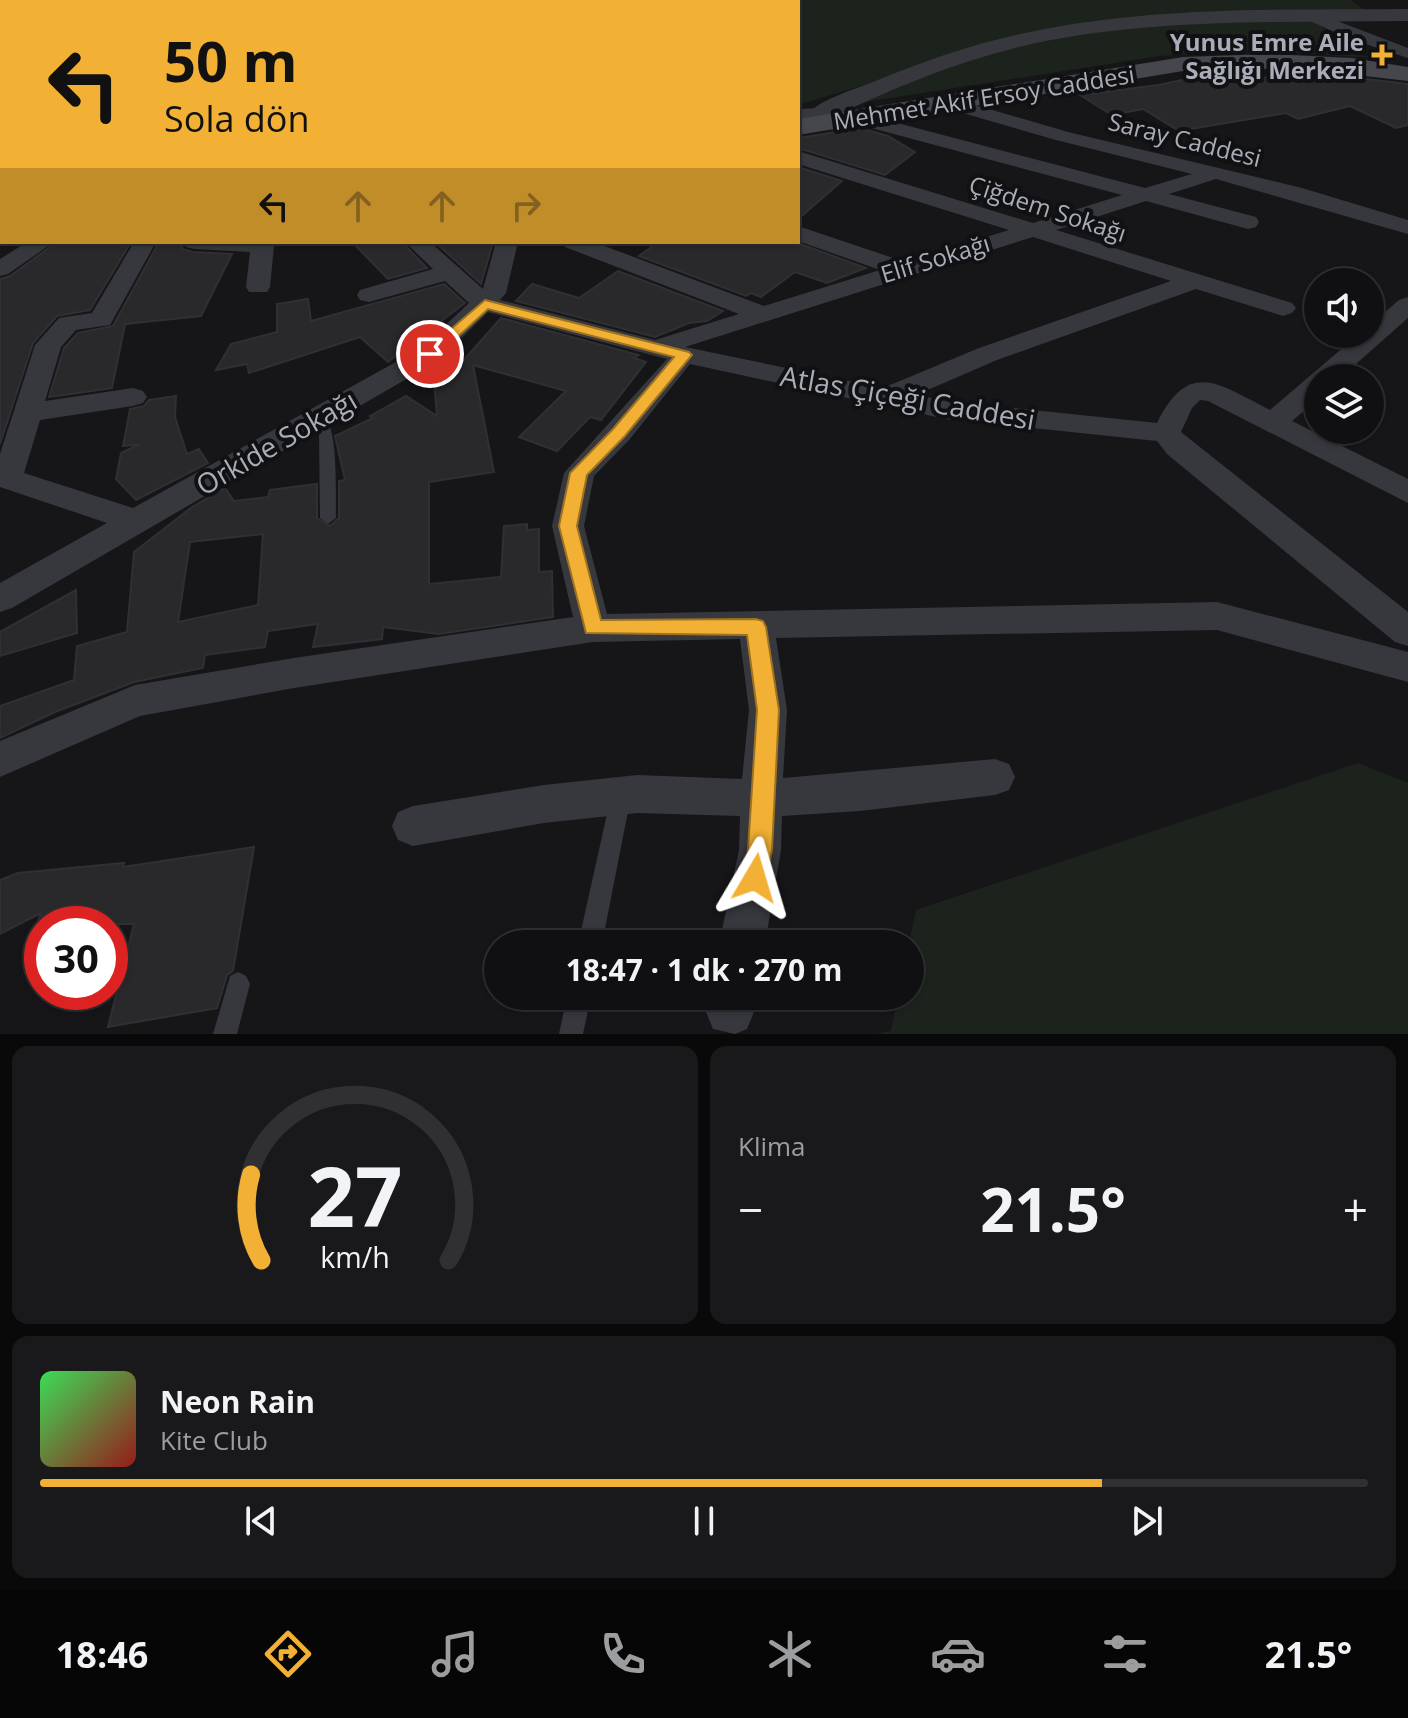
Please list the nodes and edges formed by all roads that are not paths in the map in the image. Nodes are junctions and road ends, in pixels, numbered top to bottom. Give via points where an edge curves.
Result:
1 (1408, 15) edge
2 (1311, 16) junction
3 (1408, 53) edge
4 (1408, 68) edge
5 (1408, 74) edge
6 (941, 100) junction
7 (856, 118) junction
8 (808, 119) edge
9 (800, 158) edge
10 (1215, 173) junction
11 (1147, 195) junction
12 (1248, 222) dead end
13 (1408, 227) edge
14 (1029, 229) junction
15 (800, 234) edge
16 (40, 244) edge
17 (144, 244) edge
18 (228, 244) edge
19 (418, 244) edge
20 (506, 244) edge
21 (578, 244) edge
22 (0, 269) edge
23 (901, 269) junction
24 (450, 272) junction
25 (1192, 282) junction
26 (258, 287) dead end
27 (369, 295) dead end
28 (485, 304) junction
29 (1408, 305) edge
30 (1283, 308) dead end
31 (760, 313) junction
32 (670, 351) junction
33 (1340, 364) edge
34 (1304, 396) edge
35 (133, 397) dead end
36 (886, 397) junction
37 (28, 413) junction
38 (320, 417) junction
39 (1274, 422) junction
40 (1166, 433) junction
41 (4, 476) edge
42 (1408, 492) edge
43 (328, 518) dead end
44 (136, 521) junction
45 (0, 599) edge
46 (756, 627) junction
47 (593, 628) junction
48 (1408, 632) edge
49 (1408, 667) edge
50 (0, 759) edge
51 (995, 777) dead end
52 (621, 796) junction
53 (761, 798) junction
54 (413, 826) dead end
55 (593, 930) edge
56 (745, 930) edge
57 (238, 984) dead end
58 (576, 1010) edge
59 (225, 1034) edge
60 (571, 1034) edge

1 - 2 street
2 - 3 street
2 - 8 street via 1139,25 1033,38 957,60
4 - 6 main road, Mehmet Akif Ersoy Caddesi via 1323,56 1212,55 1157,60
5 - 6 main road, Mehmet Akif Ersoy Caddesi via 1325,62 1237,60
6 - 7 main road, Mehmet Akif Ersoy Caddesi
6 - 8 main road, Mehmet Akif Ersoy Caddesi
6 - 10 street, Saray Caddesi via 1007,123
7 - 8 main road, Mehmet Akif Ersoy Caddesi
7 - 11 street
9 - 14 street, Çiğdem Sokağı
10 - 11 street, Elif Sokağı
10 - 13 street, Saray Caddesi
11 - 12 street
11 - 14 street, Elif Sokağı
14 - 23 street, Elif Sokağı
14 - 25 street, Çiğdem Sokağı
15 - 23 street
16 - 22 street
17 - 37 street via 101,320 68,323 48,345
18 - 26 street via 262,246
19 - 24 street, Atlas Çiçeği Caddesi
20 - 28 street, Orkide Sokağı via 494,293
21 - 31 street
23 - 31 street, Elif Sokağı
24 - 27 street
24 - 28 street, Atlas Çiçeği Caddesi
25 - 30 street, Çiğdem Sokağı
25 - 36 street via 988,354
28 - 32 street, Atlas Çiçeği Caddesi
28 - 38 street, Orkide Sokağı via 430,354
29 - 33 street
31 - 32 street, Elif Sokağı
32 - 36 street, Atlas Çiçeği Caddesi
32 - 47 street via 619,433 579,473 568,526
34 - 39 street
35 - 37 street
36 - 40 street, Atlas Çiçeği Caddesi via 946,410
37 - 41 street
38 - 43 lane via 326,435
38 - 44 street, Orkide Sokağı
39 - 40 street via 1216,394 1194,390 1180,404
39 - 42 street
40 - 48 street
41 - 44 street
44 - 45 street, Orkide Sokağı
46 - 47 street
46 - 49 street via 1217,616
46 - 53 street via 768,710
47 - 50 street via 135,701
51 - 53 street
52 - 53 street
52 - 54 street
52 - 55 lane
53 - 56 street via 760,850
57 - 59 lane
58 - 60 lane

